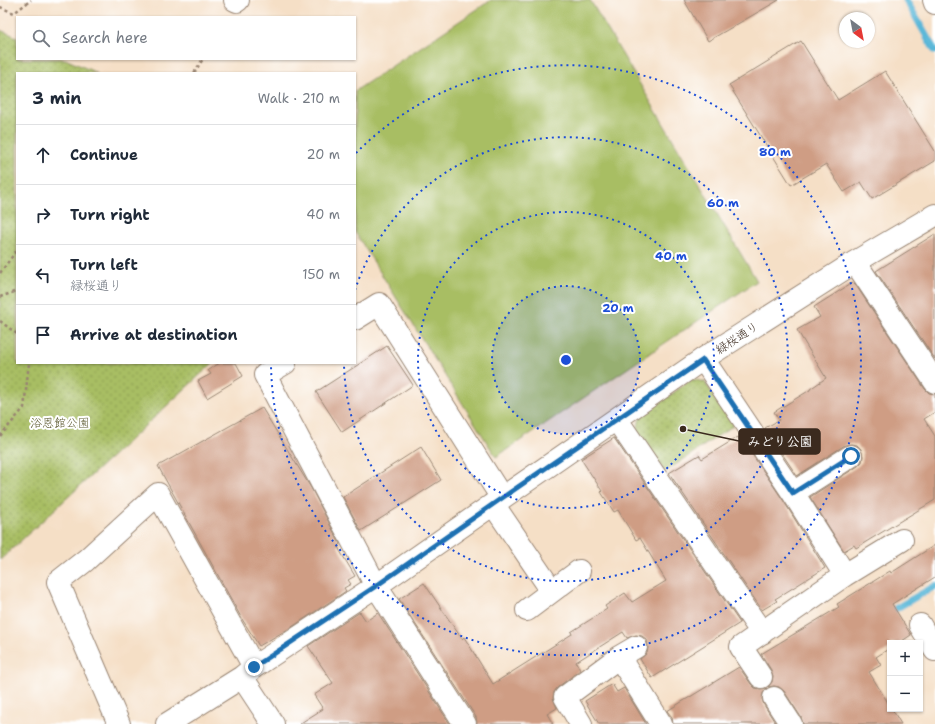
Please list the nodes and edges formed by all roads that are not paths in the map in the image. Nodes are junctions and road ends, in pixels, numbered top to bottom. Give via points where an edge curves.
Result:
1 (235, 0) edge
2 (238, 0) edge
3 (935, 215) edge
4 (855, 262) junction
5 (356, 318) edge
6 (703, 360) junction
7 (283, 364) edge
8 (935, 382) edge
9 (617, 420) junction
10 (851, 456) dead end
11 (793, 493) junction
12 (497, 501) junction
13 (902, 540) dead end
14 (579, 571) dead end
15 (845, 575) junction
16 (376, 586) junction
17 (552, 591) junction
18 (527, 610) dead end
19 (920, 625) dead end
20 (762, 632) junction
21 (935, 650) edge
22 (248, 672) junction
23 (760, 677) dead end
24 (774, 698) dead end
25 (119, 724) edge
26 (167, 724) edge
27 (273, 724) edge
28 (465, 724) edge
29 (581, 724) edge
30 (661, 724) edge
31 (791, 724) edge

1 - 2 street
3 - 4 street, 緑桜通り
4 - 6 street, 緑桜通り
4 - 8 street
5 - 12 street via 379,304
6 - 9 street, 緑桜通り
6 - 11 street
7 - 16 street via 265,376
9 - 12 street, 緑桜通り
9 - 20 street
10 - 11 street
11 - 15 street
12 - 16 street, 緑桜通り
12 - 17 street
13 - 15 street
14 - 17 street
15 - 20 street
16 - 22 street, 緑桜通り
16 - 28 street
17 - 18 street
19 - 21 street
20 - 23 street via 740,647
22 - 25 street via 158,494 58,582
22 - 26 street, 緑桜通り
22 - 27 street
24 - 31 street
29 - 30 street via 564,697 627,652

